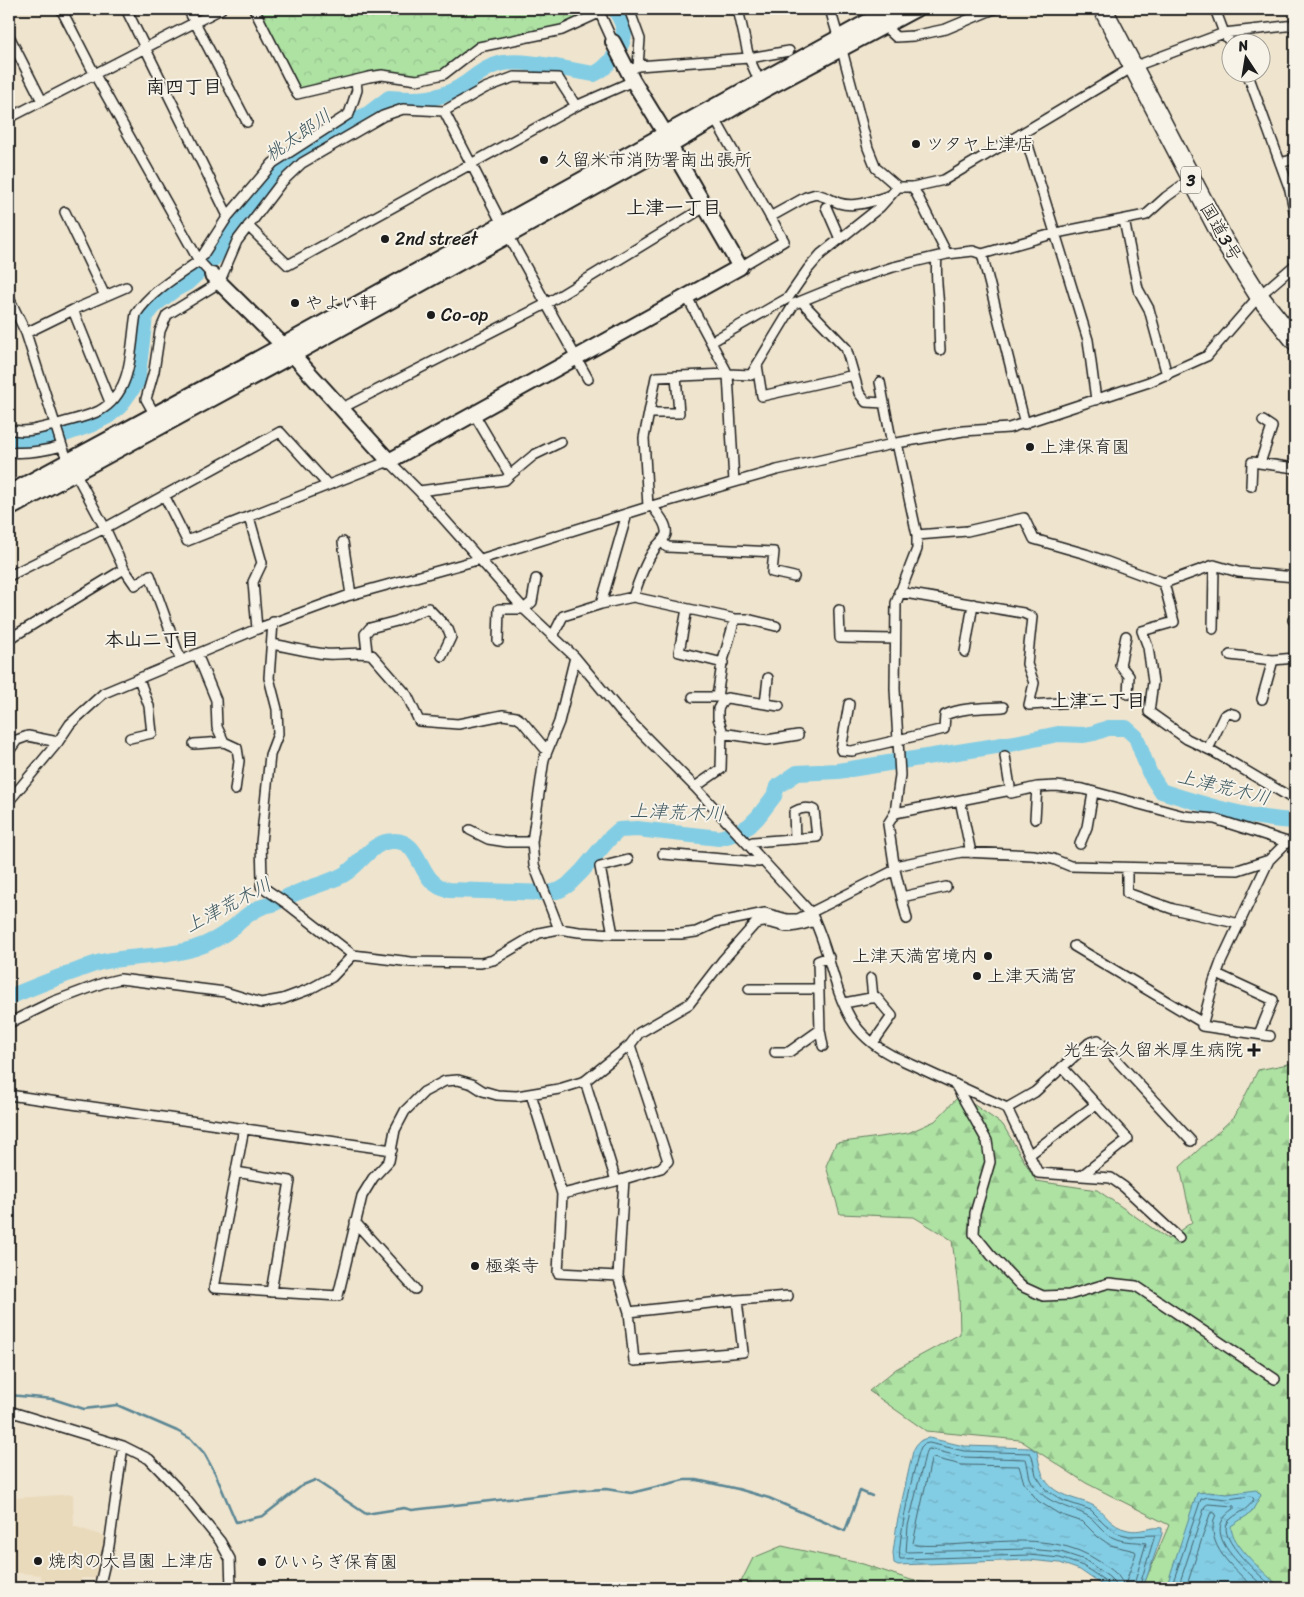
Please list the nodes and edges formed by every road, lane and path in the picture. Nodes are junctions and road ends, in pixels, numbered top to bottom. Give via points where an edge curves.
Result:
1 (61, 9) edge
2 (126, 9) edge
3 (188, 9) edge
4 (221, 9) edge
5 (254, 9) edge
6 (630, 9) edge
7 (738, 9) edge
8 (830, 9) edge
9 (890, 9) edge
10 (916, 9) edge
11 (994, 9) edge
12 (1102, 9) edge
13 (1216, 9) edge
14 (598, 11) edge
15 (194, 21) junction
16 (880, 21) junction
17 (1295, 25) edge
18 (1224, 32) edge
19 (1233, 32) edge
20 (1222, 34) edge
21 (9, 36) edge
22 (612, 42) joint
23 (841, 44) junction
24 (146, 48) junction
25 (789, 51) dead end
26 (749, 58) junction
27 (1133, 66) junction
28 (633, 72) junction
29 (95, 75) junction
30 (356, 80) junction
31 (1251, 82) edge
32 (762, 86) junction
33 (42, 101) junction
34 (576, 106) junction
35 (444, 112) junction
36 (9, 118) edge
37 (715, 119) junction
38 (247, 122) dead end
39 (1024, 132) junction
40 (667, 140) junction
41 (1295, 159) edge
42 (1280, 163) junction
43 (471, 164) junction
44 (1191, 179) junction
45 (898, 187) junction
46 (913, 188) junction
47 (891, 196) junction
48 (705, 207) junction
49 (826, 207) dead end
50 (65, 212) dead end
51 (228, 216) junction
52 (1295, 216) edge
53 (770, 217) junction
54 (1124, 220) junction
55 (248, 226) junction
56 (505, 229) junction
57 (1056, 233) junction
58 (840, 239) junction
59 (947, 254) junction
60 (982, 254) junction
61 (937, 257) junction
62 (200, 261) junction
63 (1295, 265) edge
64 (740, 267) junction
65 (216, 279) junction
66 (126, 287) dead end
67 (105, 296) junction
68 (1259, 296) junction
69 (687, 297) junction
70 (9, 298) edge
71 (795, 301) junction
72 (546, 304) junction
73 (73, 310) junction
74 (26, 333) junction
75 (1295, 341) edge
76 (711, 342) junction
77 (283, 345) junction
78 (940, 350) dead end
79 (294, 355) junction
80 (577, 357) junction
81 (757, 365) junction
82 (728, 374) junction
83 (854, 375) junction
84 (1167, 375) junction
85 (676, 376) junction
86 (588, 379) dead end
87 (880, 382) dead end
88 (1096, 400) junction
89 (110, 402) junction
90 (884, 403) junction
91 (342, 408) junction
92 (649, 413) junction
93 (474, 414) junction
94 (155, 415) junction
95 (1263, 421) dead end
96 (57, 424) junction
97 (1025, 424) junction
98 (9, 429) edge
99 (560, 442) dead end
100 (894, 443) junction
101 (62, 446) junction
102 (9, 452) edge
103 (68, 461) junction
104 (389, 461) junction
105 (1260, 463) junction
106 (1295, 468) edge
107 (76, 474) junction
108 (510, 475) junction
109 (734, 482) junction
110 (328, 486) junction
111 (1251, 486) dead end
112 (419, 491) junction
113 (9, 493) edge
114 (164, 495) junction
115 (650, 507) junction
116 (9, 510) edge
117 (627, 514) junction
118 (249, 517) junction
119 (105, 528) junction
120 (917, 535) junction
121 (662, 541) junction
122 (343, 542) dead end
123 (481, 559) junction
124 (1214, 565) junction
125 (124, 569) junction
126 (9, 576) edge
127 (794, 577) dead end
128 (1295, 577) edge
129 (536, 579) dead end
130 (1164, 583) junction
131 (899, 592) junction
132 (351, 595) junction
133 (633, 597) junction
134 (601, 604) junction
135 (973, 604) junction
136 (524, 609) junction
137 (687, 609) junction
138 (839, 610) dead end
139 (735, 619) junction
140 (273, 622) junction
141 (776, 626) dead end
142 (257, 629) junction
143 (1213, 629) dead end
144 (553, 636) junction
145 (1126, 636) dead end
146 (9, 639) edge
147 (895, 639) junction
148 (498, 641) dead end
149 (272, 644) junction
150 (366, 652) junction
151 (965, 652) dead end
152 (197, 654) junction
153 (1230, 654) dead end
154 (442, 656) dead end
155 (575, 657) junction
156 (1295, 658) edge
157 (1273, 660) junction
158 (181, 661) junction
159 (723, 662) junction
160 (768, 678) dead end
161 (139, 679) junction
162 (1128, 694) dead end
163 (693, 697) dead end
164 (720, 698) junction
165 (1262, 699) dead end
166 (1091, 700) dead end
167 (765, 704) junction
168 (849, 704) dead end
169 (779, 706) dead end
170 (1003, 707) dead end
171 (1236, 715) dead end
172 (722, 733) junction
173 (798, 735) dead end
174 (130, 738) dead end
175 (897, 740) junction
176 (58, 742) junction
177 (224, 742) junction
178 (194, 744) dead end
179 (9, 750) edge
180 (1208, 750) junction
181 (547, 751) junction
182 (1005, 756) dead end
183 (695, 787) junction
184 (1036, 787) junction
185 (235, 790) dead end
186 (1011, 790) junction
187 (1094, 793) junction
188 (960, 800) junction
189 (1295, 800) edge
190 (9, 801) edge
191 (895, 813) junction
192 (1035, 819) dead end
193 (470, 830) dead end
194 (794, 839) dead end
195 (1291, 841) edge
196 (532, 842) junction
197 (748, 844) junction
198 (1080, 844) dead end
199 (971, 853) junction
200 (663, 854) dead end
201 (628, 860) dead end
202 (1270, 860) junction
203 (763, 861) junction
204 (895, 868) junction
205 (1127, 872) dead end
206 (946, 887) dead end
207 (902, 897) junction
208 (813, 917) junction
209 (907, 919) dead end
210 (1240, 924) junction
211 (559, 929) junction
212 (613, 934) junction
213 (1074, 946) dead end
214 (353, 955) junction
215 (829, 957) junction
216 (1217, 974) junction
217 (872, 978) dead end
218 (750, 989) dead end
219 (819, 989) junction
220 (873, 998) junction
221 (844, 1003) junction
222 (9, 1023) edge
223 (1203, 1023) junction
224 (820, 1030) junction
225 (1259, 1034) junction
226 (1270, 1036) dead end
227 (873, 1043) junction
228 (630, 1045) junction
229 (823, 1046) dead end
230 (775, 1052) dead end
231 (1062, 1067) junction
232 (586, 1081) junction
233 (955, 1084) junction
234 (531, 1094) junction
235 (9, 1095) edge
236 (1096, 1104) junction
237 (1007, 1108) junction
238 (244, 1128) junction
239 (1191, 1141) dead end
240 (392, 1150) junction
241 (1030, 1155) junction
242 (236, 1172) junction
243 (1081, 1176) junction
244 (620, 1180) junction
245 (562, 1194) junction
246 (356, 1222) junction
247 (1179, 1238) dead end
248 (618, 1276) junction
249 (414, 1289) dead end
250 (270, 1292) junction
251 (788, 1296) dead end
252 (737, 1300) junction
253 (629, 1312) junction
254 (1275, 1379) dead end
255 (9, 1411) edge
256 (123, 1446) junction
257 (99, 1588) edge
258 (231, 1588) edge

1 - 29 street
2 - 24 street
3 - 15 street
4 - 15 street
5 - 30 street via 297,94
6 - 28 street via 640,39
7 - 26 street
8 - 23 street
9 - 16 street
10 - 16 street
11 - 16 street via 946,29 912,36 896,37
12 - 27 highway, 国道3号 / 3
13 - 18 street
14 - 22 street
14 - 30 street via 562,30 479,47 444,74 417,80 382,75
15 - 24 street
15 - 38 street
16 - 23 street
17 - 19 street
20 - 27 street
21 - 33 street
22 - 28 street
23 - 32 street
23 - 45 street via 868,148 876,168
24 - 29 street
24 - 51 street
25 - 26 street
26 - 28 street
26 - 32 street
27 - 39 street
27 - 44 highway, 国道3号 / 3
28 - 34 street
28 - 40 street
29 - 33 street
29 - 62 street
30 - 51 street via 357,90 349,114 273,163
31 - 42 street
32 - 37 street
32 - 40 street
33 - 36 street
34 - 35 street via 558,78 514,77 485,88
34 - 43 street
35 - 43 street
35 - 55 street via 403,109 358,129 302,163 281,183
37 - 40 street
37 - 53 street
39 - 46 street via 944,180
39 - 57 street
40 - 48 street
40 - 56 street
41 - 42 street
42 - 52 street
43 - 55 street via 288,265
43 - 56 street
44 - 54 street via 1146,215
44 - 68 highway, 国道3号 / 3
45 - 46 street
45 - 47 street
46 - 59 street
47 - 53 street via 870,202 842,204 816,194
47 - 58 street
48 - 64 street
48 - 72 street
49 - 58 street
50 - 67 street
51 - 62 street
53 - 64 street via 784,241
54 - 57 street
54 - 84 street via 1138,289 1149,309
55 - 65 street
56 - 72 street
56 - 77 street
56 - 79 street
57 - 60 street
57 - 88 street via 1088,340
58 - 71 street via 808,269
59 - 60 street via 973,251
59 - 61 street
60 - 97 street
61 - 71 street via 893,267
61 - 78 street
62 - 65 street
62 - 89 street via 141,305 136,314 128,375
63 - 68 street
64 - 69 street
65 - 77 street
65 - 94 street via 167,315 160,330 146,399
66 - 67 street
67 - 73 street
68 - 75 highway, 国道3号 / 3
68 - 84 street via 1207,356
69 - 76 street
69 - 80 street
70 - 74 street
71 - 76 street
71 - 81 street
71 - 83 street via 846,348
72 - 80 street
72 - 91 street
73 - 74 street
73 - 89 street
74 - 96 street
76 - 82 street
77 - 79 street
77 - 94 street
79 - 91 street
79 - 107 street
80 - 86 street
80 - 93 street
81 - 82 street via 751,375
81 - 83 street via 762,396
82 - 85 street
82 - 109 street
83 - 90 street via 859,393 866,402
84 - 88 street
85 - 92 street via 656,377
85 - 92 street via 679,413
87 - 90 street
88 - 97 street
89 - 96 street via 100,410
90 - 100 street
91 - 104 street
92 - 115 street via 644,438
93 - 104 street
93 - 108 street
94 - 103 street
95 - 105 street via 1272,427
96 - 98 street via 19,432
96 - 101 street
97 - 100 street
99 - 108 street via 534,455
100 - 109 street
100 - 120 street
101 - 102 street via 24,454
101 - 103 street
103 - 113 street
104 - 110 street
104 - 112 street
105 - 106 street
105 - 111 street via 1252,462
107 - 116 street
107 - 119 street
108 - 112 street via 506,480
109 - 115 street
110 - 114 street via 280,432
110 - 118 street
112 - 123 street
114 - 118 street via 187,541
114 - 119 street
115 - 117 street
115 - 121 street via 665,525 666,534
117 - 123 street
117 - 134 street
118 - 142 street via 262,563 253,582
119 - 125 street
119 - 126 street
120 - 130 street via 967,531 1024,518 1034,539
120 - 131 street via 917,549
121 - 127 street via 667,547 774,552 772,572
121 - 133 street via 654,548
122 - 132 street
123 - 132 street
123 - 136 street
124 - 128 street via 1238,572
124 - 130 street
124 - 143 street
125 - 146 street
125 - 158 street via 135,584 150,575
129 - 136 street via 532,602
130 - 180 street via 1174,622 1142,631 1153,682 1150,712
131 - 135 street
131 - 147 street
132 - 140 street
133 - 134 street
133 - 137 street
134 - 144 street via 562,616
135 - 151 street
135 - 166 street via 1032,617 1027,664 1034,683 1029,705
136 - 144 street
136 - 148 street via 498,609
137 - 139 street
137 - 159 street via 679,652
138 - 147 street via 840,638
139 - 141 street
139 - 159 street
140 - 142 street
140 - 149 street
142 - 152 street
144 - 155 street
145 - 162 street via 1120,665 1130,676
147 - 175 street
149 - 150 street via 325,654
149 - 214 street via 269,678 277,709 278,734 270,756 261,843 261,886
150 - 154 street via 365,634 370,628 396,622 428,608 448,629 451,637
150 - 181 street via 407,695 419,722 458,724 503,715 516,717
152 - 158 street
152 - 177 street via 216,700 217,727
153 - 157 street
155 - 181 street via 559,722
155 - 183 street via 619,710
156 - 157 street
157 - 165 street
158 - 161 street
159 - 164 street
160 - 167 street
161 - 174 street via 149,706 152,733
161 - 176 street via 104,693 70,724
163 - 164 street
164 - 167 street
164 - 172 street via 718,718
167 - 169 street
168 - 175 street via 841,750 852,751
170 - 175 street via 953,711 945,715 944,729
171 - 180 street via 1229,713 1224,716
172 - 173 street via 767,740
172 - 183 street via 721,769
175 - 191 street via 900,775
176 - 179 street via 28,736 17,740
176 - 190 street
177 - 178 street
177 - 185 street via 237,748 239,761
180 - 189 street
181 - 196 street
182 - 186 street
183 - 197 street
184 - 186 street via 1011,793
184 - 187 street via 1056,786
184 - 192 street
186 - 188 street
187 - 195 street via 1184,816 1215,819
187 - 198 street
188 - 191 street
188 - 199 street
191 - 204 street via 888,824
193 - 196 street via 488,839
194 - 197 street
195 - 202 street
196 - 211 street via 534,865
197 - 203 street
199 - 202 street via 1033,855 1070,866 1145,868 1238,870
199 - 204 street via 962,852
200 - 203 street
201 - 212 street via 600,867
202 - 210 street
203 - 208 street
204 - 207 street
204 - 208 street
205 - 210 street via 1127,894 1173,909
206 - 207 street
207 - 209 street
208 - 212 street via 787,919 766,913 716,923 696,932
208 - 215 street
208 - 228 street via 796,927 762,921 755,924 689,1004 638,1033
210 - 216 street
211 - 212 street
211 - 214 street via 540,933 482,963 411,962
213 - 223 street
214 - 222 street via 332,977 284,999 261,1003 225,992 120,979 52,1002
215 - 219 street via 818,961
215 - 221 street
216 - 223 street
216 - 225 street via 1273,1000
217 - 220 street
218 - 219 street
219 - 224 street
220 - 221 street
220 - 227 street via 876,997 892,1016
221 - 227 street via 852,1020
223 - 225 street via 1202,1026
224 - 229 street
224 - 230 street via 789,1052
225 - 226 street
227 - 233 street via 891,1055
228 - 232 street
228 - 244 street via 668,1161 661,1168
231 - 236 street
231 - 237 street via 1035,1092
231 - 239 street via 1089,1043 1098,1040
232 - 234 street
232 - 244 street
233 - 237 street
233 - 254 street via 987,1141 990,1162 975,1214 974,1234 1021,1286 1043,1296 1069,1295 1109,1282 1136,1286
234 - 240 street via 497,1095 458,1080 445,1081 424,1092 406,1111 395,1130
234 - 245 street
235 - 238 street
236 - 241 street
236 - 243 street via 1128,1139
237 - 241 street
238 - 240 street
238 - 242 street
240 - 246 street via 389,1161 362,1196
241 - 243 street via 1038,1173
242 - 250 street via 290,1181
242 - 250 street via 214,1288
243 - 247 street via 1110,1178
244 - 245 street
244 - 248 street
245 - 248 street via 558,1273
246 - 249 street
246 - 250 street via 338,1296
248 - 253 street
251 - 252 street
252 - 253 street
252 - 253 street via 743,1352 634,1362
255 - 256 street
256 - 257 street via 109,1546
256 - 258 street via 149,1459 220,1541 230,1559

